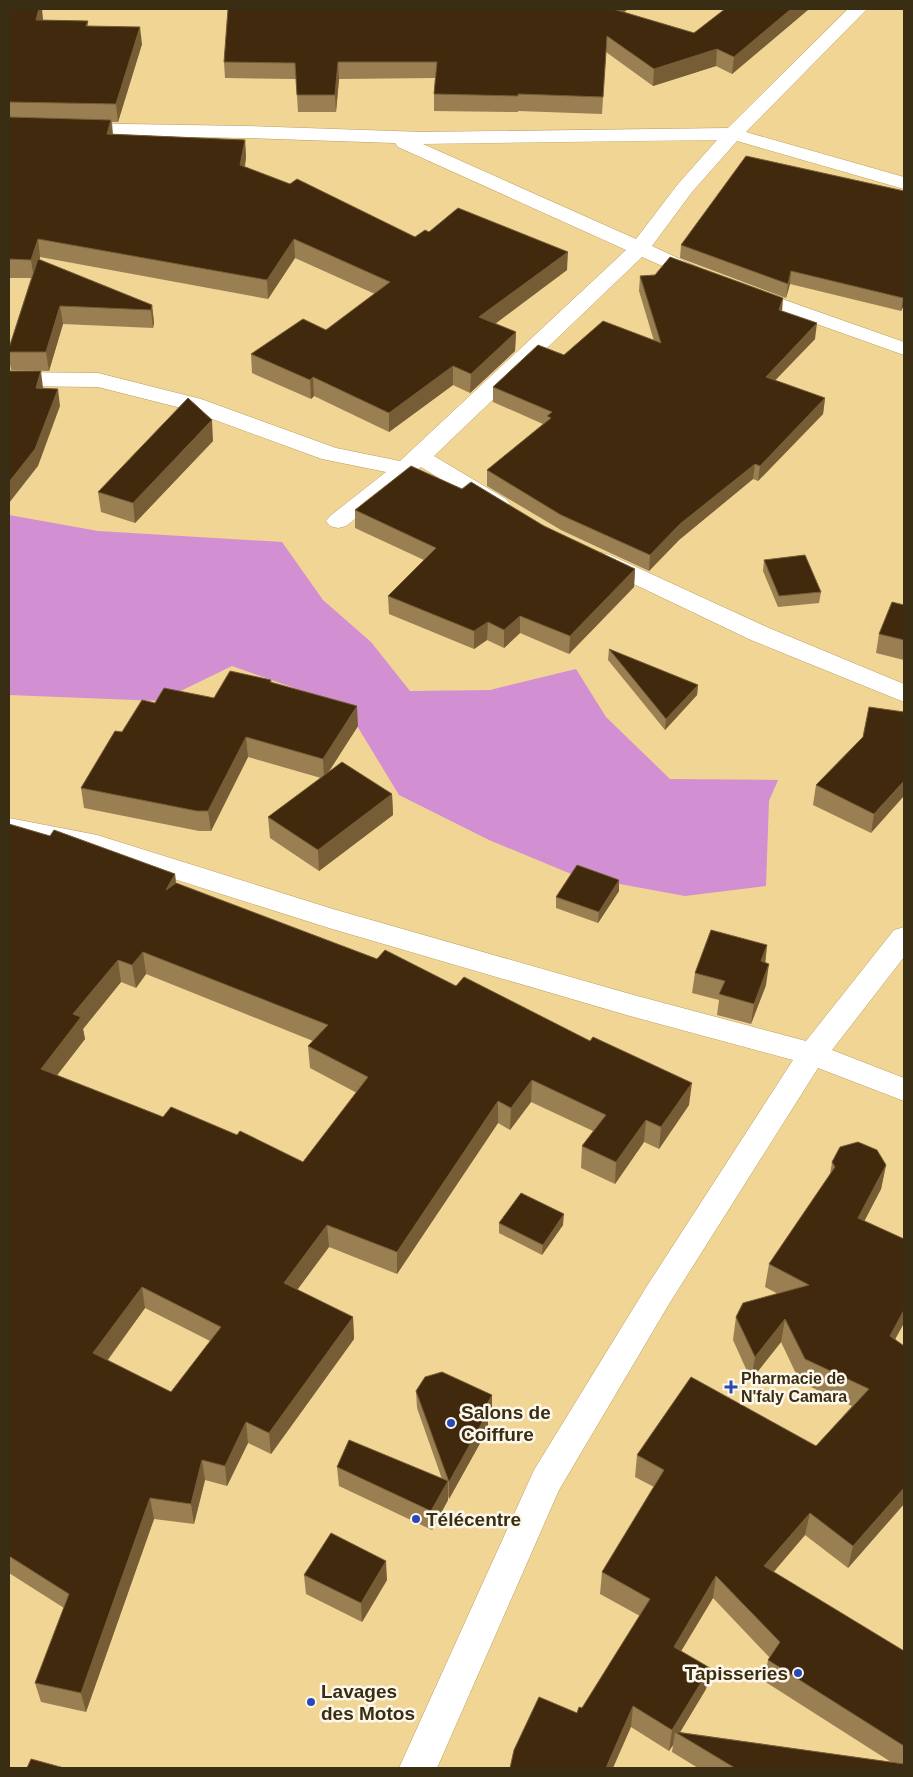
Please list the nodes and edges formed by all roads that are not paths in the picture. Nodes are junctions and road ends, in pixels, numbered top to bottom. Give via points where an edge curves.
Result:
1 (858, 9) edge
2 (9, 128) edge
3 (734, 134) junction
4 (392, 137) junction
5 (904, 183) edge
6 (639, 249) junction
7 (904, 349) edge
8 (9, 379) edge
9 (412, 463) junction
10 (519, 517) edge
11 (338, 521) dead end
12 (580, 550) edge
13 (904, 694) edge
14 (9, 827) edge
15 (904, 937) edge
16 (812, 1054) junction
17 (904, 1090) edge
18 (418, 1768) edge

1 - 3 street
2 - 4 street
3 - 4 street
3 - 5 street
3 - 6 street via 685,188
4 - 6 street
6 - 7 street via 683,269
6 - 9 street
8 - 9 street via 98,380 193,404 330,454
9 - 10 street
9 - 11 street
12 - 13 street via 760,634
14 - 16 street via 97,845 329,918
15 - 16 street
16 - 17 street
16 - 18 street via 658,1294 546,1481

